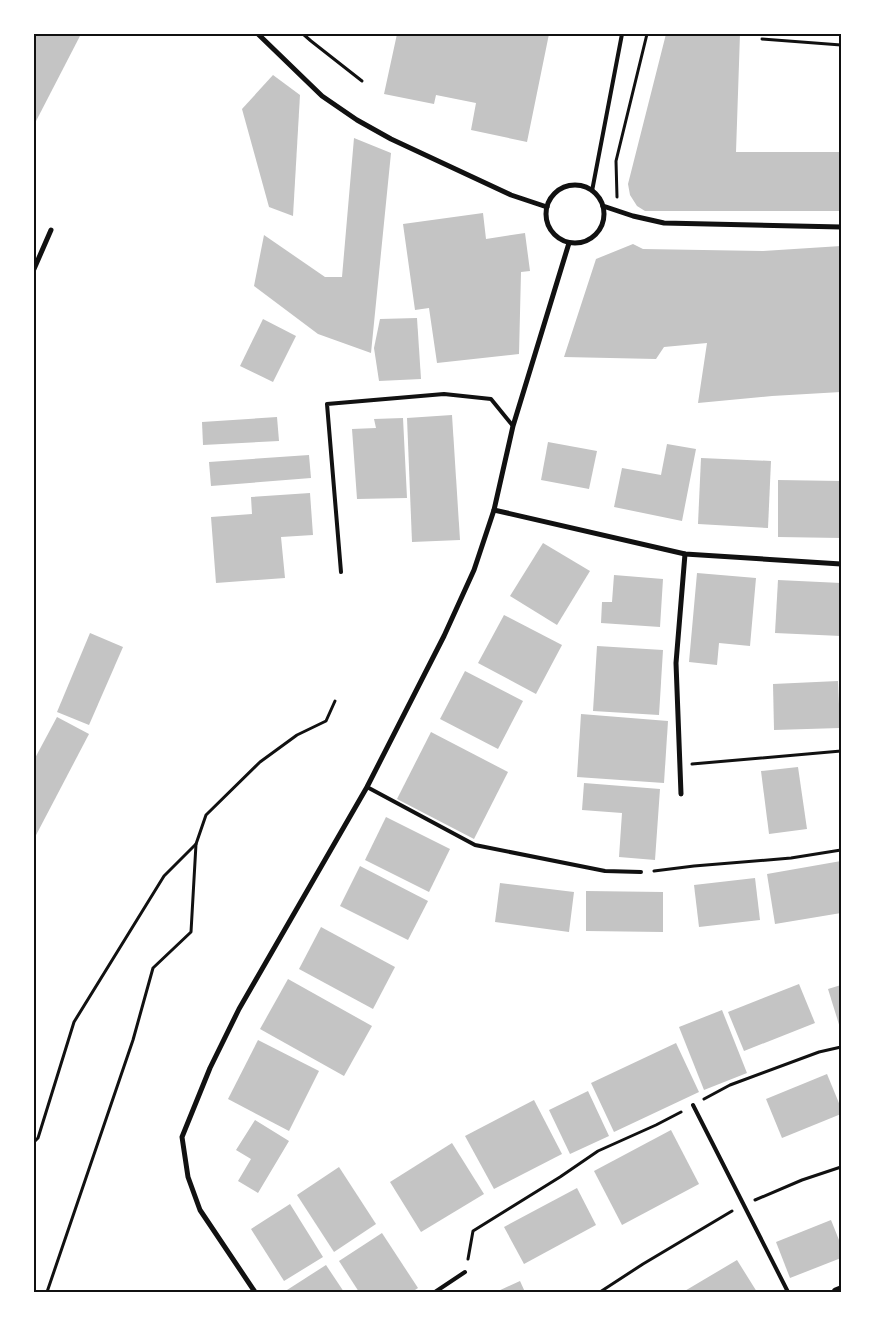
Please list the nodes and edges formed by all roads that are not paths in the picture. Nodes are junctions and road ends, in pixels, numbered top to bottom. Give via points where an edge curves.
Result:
1 (258, 34) edge
2 (622, 34) edge
3 (592, 191) junction
4 (603, 206) junction
5 (547, 207) junction
6 (841, 227) edge
7 (51, 230) dead end
8 (569, 243) junction
9 (34, 269) edge
10 (513, 426) junction
11 (494, 510) junction
12 (685, 554) junction
13 (841, 564) edge
14 (341, 572) dead end
15 (367, 787) junction
16 (681, 794) dead end
17 (641, 872) road end
18 (693, 1105) road end
19 (465, 1272) road end
20 (841, 1290) edge
21 (255, 1292) edge
22 (435, 1292) edge
23 (788, 1292) edge
24 (836, 1292) edge

1 - 5 street via 322,96 357,120 511,195
2 - 3 lane
3 - 4 street
3 - 5 street via 575,185 566,187 557,191
4 - 6 street via 664,223
4 - 8 street via 604,216 597,234 580,243
5 - 8 street via 548,225 561,240
7 - 9 street
8 - 10 street
10 - 11 street
10 - 14 lane via 491,399 444,394 326,404
11 - 12 street
11 - 15 street via 474,570
12 - 13 street
12 - 16 street via 676,663
15 - 17 lane via 475,845 605,870
15 - 21 street via 239,1009 182,1137 188,1177 200,1210
18 - 23 lane
19 - 22 lane
20 - 24 street

